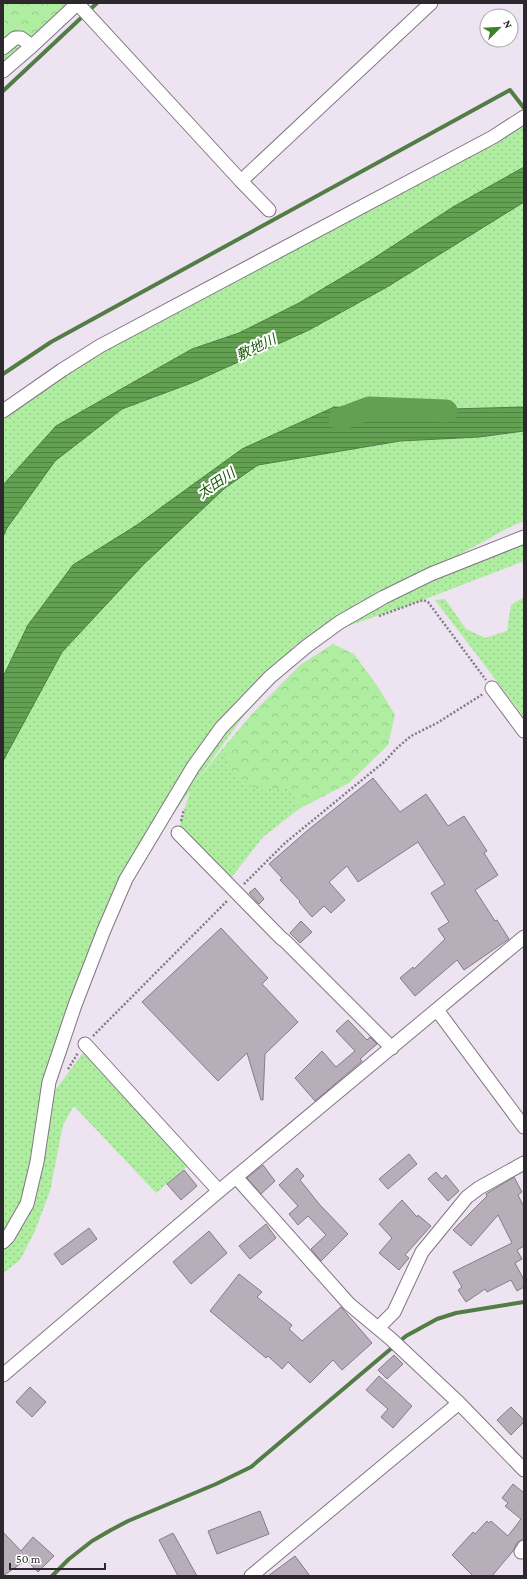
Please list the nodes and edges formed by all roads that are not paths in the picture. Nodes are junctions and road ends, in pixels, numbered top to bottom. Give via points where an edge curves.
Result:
1 (78, 3) edge
2 (431, 3) edge
3 (32, 46) junction
4 (3, 48) edge
5 (3, 70) edge
6 (524, 117) edge
7 (241, 182) junction
8 (269, 210) dead end
9 (3, 412) edge
10 (524, 537) edge
11 (492, 688) road end
12 (524, 731) edge
13 (178, 833) dead end
14 (524, 937) edge
15 (437, 1010) junction
16 (85, 1044) road end
17 (392, 1048) junction
18 (524, 1127) edge
19 (524, 1163) edge
20 (236, 1177) junction
21 (219, 1191) junction
22 (3, 1242) edge
23 (378, 1328) junction
24 (3, 1375) edge
25 (459, 1403) junction
26 (523, 1466) edge
27 (251, 1576) edge

1 - 3 street
1 - 7 street
2 - 7 street
3 - 4 street via 21,38 14,38
3 - 5 street
6 - 9 street via 493,137 100,346
7 - 8 street
10 - 22 street via 431,574 340,622 270,677 221,728 193,767 126,879 104,930 49,1082 37,1162 27,1204
11 - 12 street
13 - 17 street
14 - 15 street
15 - 17 street
15 - 18 street
16 - 21 street
17 - 20 street
19 - 23 street via 467,1197 422,1252 394,1312
20 - 21 street
20 - 23 street via 349,1304
21 - 24 street
23 - 25 street
25 - 26 street
25 - 27 street

